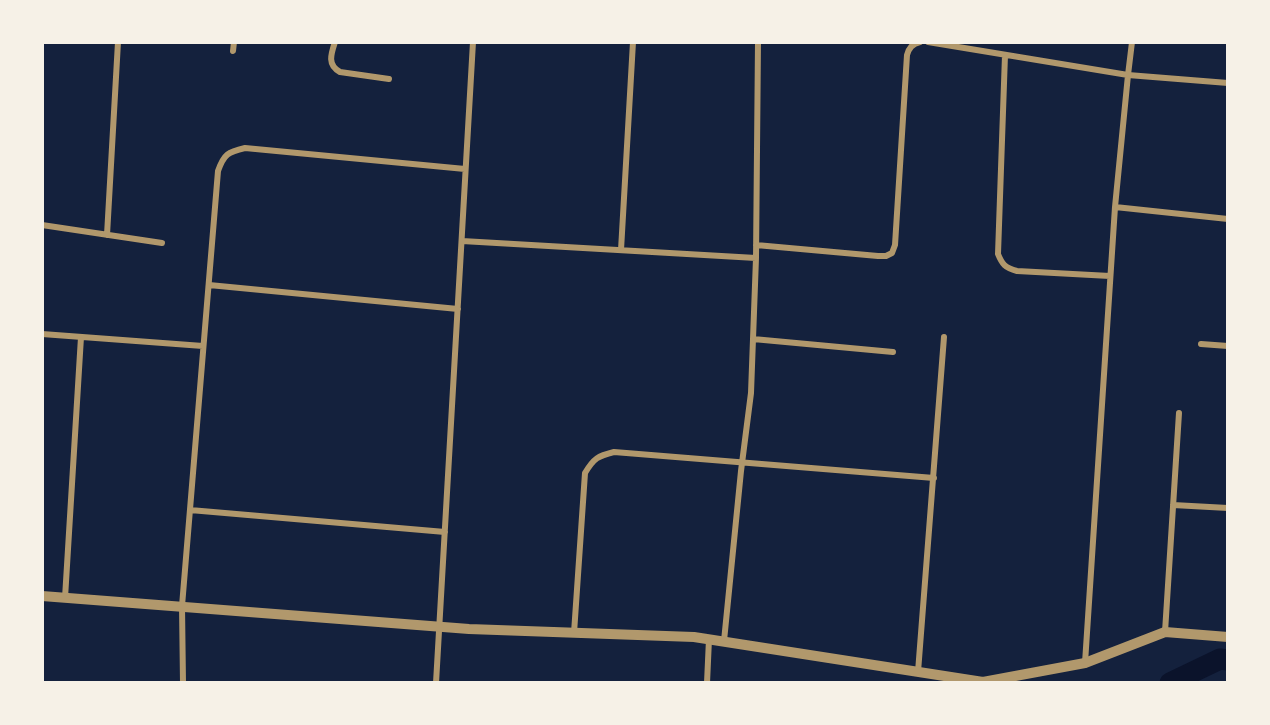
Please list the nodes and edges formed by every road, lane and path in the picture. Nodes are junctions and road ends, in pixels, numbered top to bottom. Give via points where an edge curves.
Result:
1 (118, 42) edge
2 (234, 42) edge
3 (335, 42) edge
4 (473, 42) edge
5 (633, 42) edge
6 (758, 42) edge
7 (920, 42) edge
8 (928, 42) edge
9 (1132, 42) edge
10 (233, 51) dead end
11 (1005, 55) junction
12 (1128, 75) junction
13 (389, 79) dead end
14 (1228, 83) edge
15 (465, 169) junction
16 (1115, 207) junction
17 (1228, 219) edge
18 (42, 225) edge
19 (107, 235) junction
20 (462, 242) junction
21 (162, 243) dead end
22 (756, 245) junction
23 (621, 250) junction
24 (756, 258) junction
25 (1110, 276) junction
26 (208, 285) junction
27 (458, 309) junction
28 (42, 334) edge
29 (81, 337) junction
30 (944, 337) dead end
31 (753, 339) junction
32 (1201, 344) dead end
33 (203, 346) junction
34 (1228, 346) edge
35 (893, 352) dead end
36 (1179, 413) dead end
37 (742, 462) junction
38 (934, 478) junction
39 (1173, 505) junction
40 (1228, 508) edge
41 (190, 510) junction
42 (445, 532) junction
43 (42, 596) edge
44 (66, 598) junction
45 (182, 606) junction
46 (439, 626) junction
47 (1165, 632) junction
48 (574, 633) junction
49 (1228, 637) edge
50 (709, 639) junction
51 (724, 641) junction
52 (1085, 663) junction
53 (918, 672) junction
54 (183, 683) edge
55 (436, 683) edge
56 (707, 683) edge

1 - 19 street
2 - 10 street
3 - 13 street via 331,55 334,69
4 - 15 street
5 - 23 street
6 - 22 street
7 - 22 street via 909,48 907,55 892,253 878,256
8 - 11 street
9 - 12 street
11 - 12 street
11 - 25 street via 998,254 1001,263 1017,271
12 - 14 street
12 - 16 street
15 - 20 street
15 - 26 street via 245,147 232,151 223,158 218,171
16 - 17 street
16 - 25 street
18 - 19 street
19 - 21 street
20 - 23 street
20 - 27 street
22 - 24 street
23 - 24 street
24 - 31 street
25 - 52 street
26 - 27 street
26 - 33 street
27 - 42 street
28 - 29 street
29 - 33 street
29 - 44 street
30 - 38 street
31 - 35 street
31 - 37 street
32 - 34 street
33 - 41 street
36 - 39 street
37 - 38 street
37 - 48 street via 614,452 592,461 585,473
37 - 51 street
38 - 53 street
39 - 40 street
39 - 47 street
41 - 42 street
41 - 45 street
42 - 46 street
43 - 44 street
44 - 45 street
45 - 46 street
45 - 54 street
46 - 48 street
46 - 55 street
47 - 49 street
47 - 52 street
48 - 50 street
50 - 51 street
50 - 56 street
51 - 53 street
52 - 53 street via 983,682

